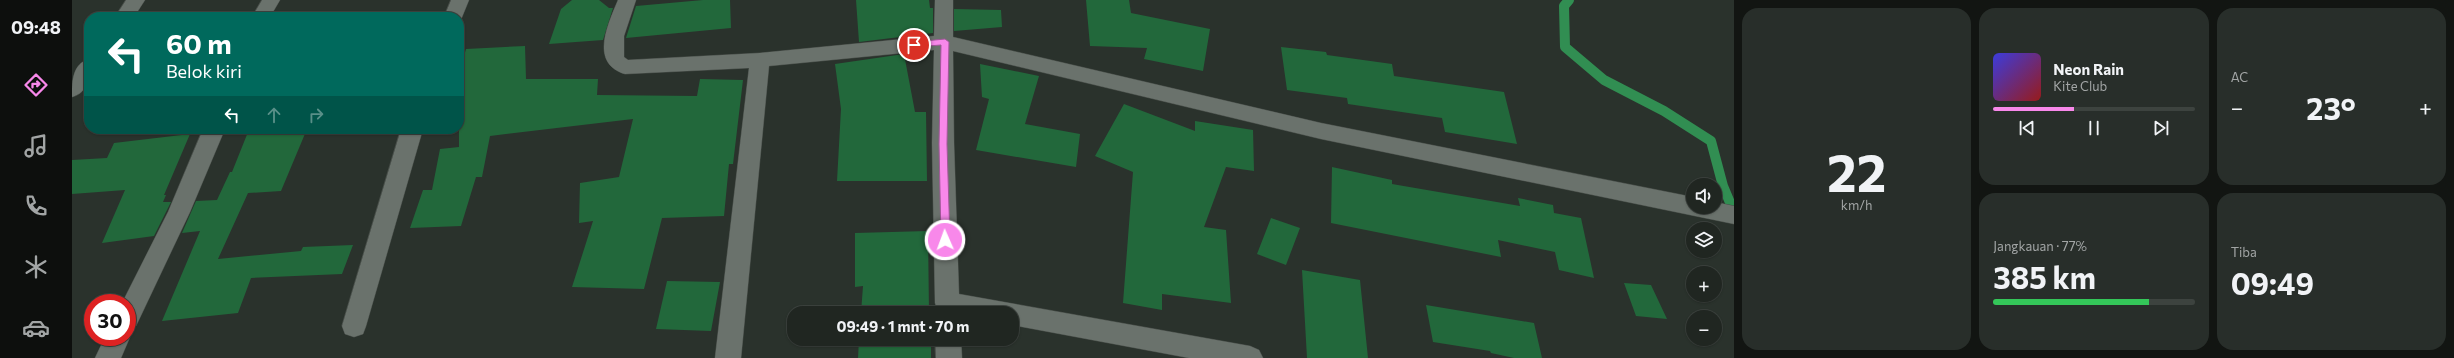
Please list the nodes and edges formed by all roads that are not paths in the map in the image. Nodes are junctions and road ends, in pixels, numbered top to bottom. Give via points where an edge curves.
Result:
1 (136, 0) edge
2 (271, 0) edge
3 (460, 0) edge
4 (627, 0) edge
5 (944, 0) edge
6 (128, 12) edge
7 (264, 12) edge
8 (455, 12) edge
9 (945, 42) junction
10 (760, 60) junction
11 (84, 73) edge
12 (72, 90) edge
13 (212, 134) edge
14 (411, 134) edge
15 (1686, 205) edge
16 (1722, 213) edge
17 (1734, 215) edge
18 (136, 300) edge
19 (947, 306) edge
20 (1019, 315) edge
21 (354, 326) dead end
22 (114, 346) edge
23 (948, 346) edge
24 (1207, 354) edge
25 (108, 358) edge
26 (728, 358) edge
27 (949, 358) edge
28 (1250, 358) edge

1 - 6 street
2 - 7 street
3 - 8 street
4 - 10 street via 617,27 613,55 617,62 625,67
5 - 9 street
9 - 10 street
9 - 15 street via 1321,131
9 - 19 street via 943,144
10 - 26 street
11 - 12 street
13 - 18 street via 179,212
14 - 21 street
16 - 17 street
20 - 24 street
22 - 25 street
23 - 27 street
24 - 28 street

